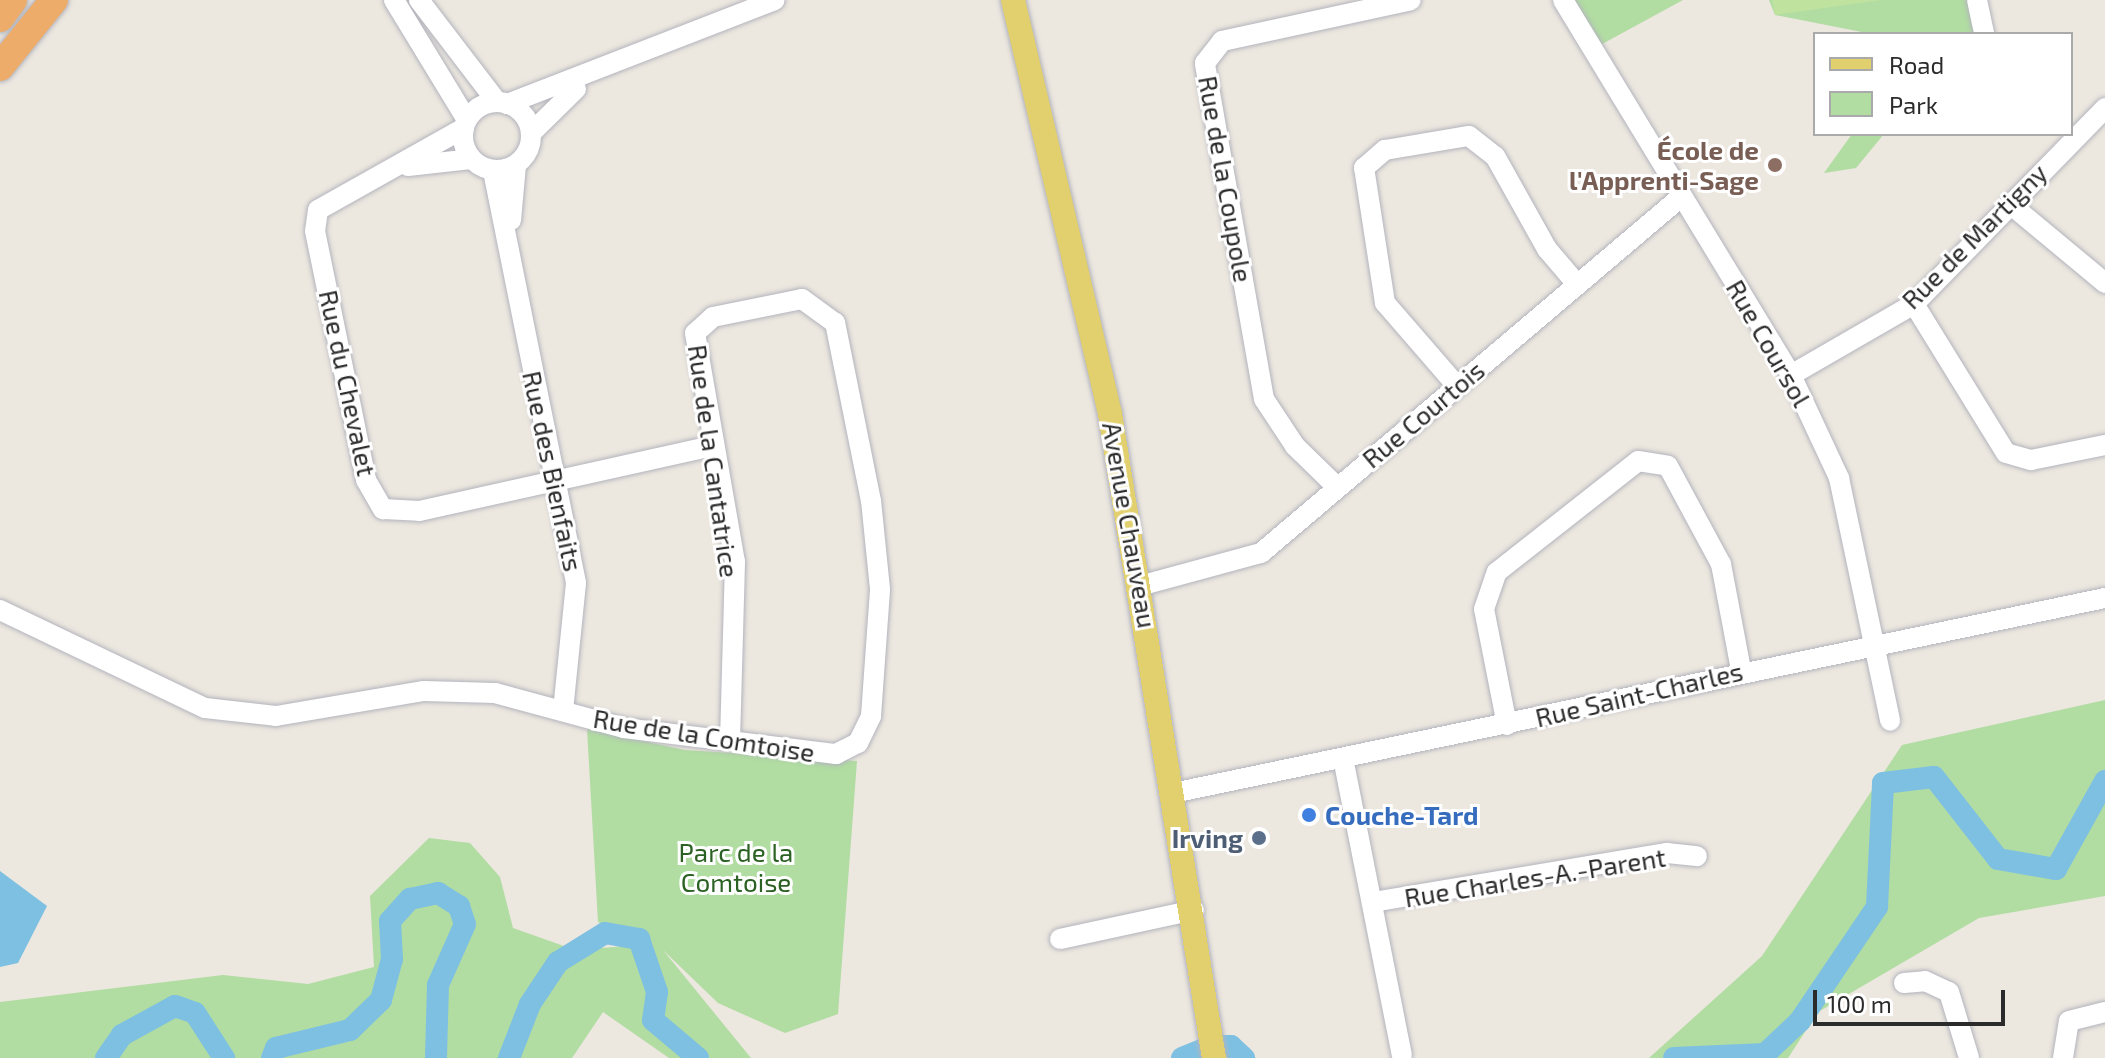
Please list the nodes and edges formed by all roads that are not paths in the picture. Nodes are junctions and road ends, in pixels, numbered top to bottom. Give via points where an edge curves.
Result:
1 (13, 0) edge
2 (54, 0) edge
3 (394, 0) edge
4 (419, 0) edge
5 (775, 0) edge
6 (1013, 0) edge
7 (1030, 0) edge
8 (1411, 0) edge
9 (1563, 0) edge
10 (1977, 0) edge
11 (0, 18) edge
12 (1984, 32) edge
13 (0, 67) edge
14 (592, 76) junction
15 (502, 103) junction
16 (2105, 108) edge
17 (1045, 116) junction
18 (465, 124) junction
19 (2073, 131) edge
20 (531, 133) junction
21 (2067, 136) edge
22 (471, 159) junction
23 (516, 165) junction
24 (404, 166) junction
25 (493, 171) junction
26 (1681, 197) junction
27 (2010, 204) junction
28 (510, 232) junction
29 (1576, 283) junction
30 (2105, 283) edge
31 (1914, 304) junction
32 (1791, 375) junction
33 (1457, 386) junction
34 (2105, 445) edge
35 (711, 446) junction
36 (559, 480) junction
37 (1337, 487) junction
38 (1143, 585) junction
39 (2105, 598) edge
40 (0, 610) edge
41 (1874, 646) junction
42 (1741, 670) junction
43 (563, 710) junction
44 (1890, 721) dead end
45 (1507, 725) junction
46 (730, 741) junction
47 (858, 743) joint
48 (1343, 758) junction
49 (1173, 793) junction
50 (1697, 856) dead end
51 (1373, 902) junction
52 (1194, 910) junction
53 (1060, 939) dead end
54 (1904, 983) dead end
55 (2105, 1012) edge
56 (1402, 1055) dead end
57 (1214, 1058) edge
58 (1969, 1058) edge
59 (2063, 1058) edge

1 - 11 highway
2 - 13 highway
3 - 18 street
4 - 15 street
5 - 14 street
6 - 17 main road, Avenue Chauveau
7 - 17 main road
8 - 37 street, Rue de la Coupole via 1222,41 1205,63 1264,399 1295,446
9 - 26 street, Rue Coursol
10 - 12 street
14 - 15 street
14 - 20 street
15 - 18 street
15 - 20 street
16 - 19 street, Rue de Martigny
17 - 38 main road, Avenue Chauveau
18 - 22 street
18 - 24 street, Rue du Chevalet
20 - 23 street
21 - 27 street, Rue de Martigny
22 - 24 street, Rue du Chevalet
22 - 25 street
23 - 25 street
23 - 28 street, Rue des Bienfaits
24 - 36 street, Rue du Chevalet via 339,194 318,210 315,231 366,480 383,509 419,511
25 - 28 street, Rue des Bienfaits
26 - 29 street, Rue Courtois
26 - 32 street, Rue Coursol
27 - 30 street
27 - 31 street, Rue de Martigny
28 - 36 street, Rue des Bienfaits via 520,312
29 - 33 street, Rue Courtois
29 - 33 street via 1547,249 1495,156 1469,136 1385,150 1364,168 1385,303
31 - 32 street, Rue de Martigny
31 - 34 street via 2006,453 2031,460
32 - 41 street, Rue Coursol via 1839,478
33 - 37 street, Rue Courtois
35 - 36 street, Rue du Chevalet
35 - 46 street, Rue de la Cantatrice via 735,562
35 - 47 street, Rue de la Cantatrice via 695,333 713,317 802,299 823,308 835,323 871,501 880,589 871,716
36 - 43 street, Rue des Bienfaits via 576,583
37 - 38 street, Rue Courtois via 1261,553
38 - 49 main road, Avenue Chauveau
39 - 41 street, Rue Saint-Charles
40 - 43 street, Rue de la Comtoise via 205,708 276,716 424,691 495,693
41 - 42 street, Rue Saint-Charles
41 - 44 street, Rue Coursol
42 - 45 street, Rue Saint-Charles
42 - 45 street via 1721,564 1668,466 1638,461 1497,572 1484,609
43 - 46 street, Rue de la Comtoise via 624,728
45 - 48 street, Rue Saint-Charles
46 - 47 street, Rue de la Comtoise via 828,754
48 - 49 street, Rue Saint-Charles
48 - 51 street, Rue Charles-A.-Parent
49 - 52 main road, Avenue Chauveau
50 - 51 street, Rue Charles-A.-Parent via 1667,853
51 - 56 street, Rue Charles-A.-Parent
52 - 53 street
52 - 57 main road, Avenue Chauveau
54 - 58 street via 1925,981 1949,992
55 - 59 street via 2069,1021

